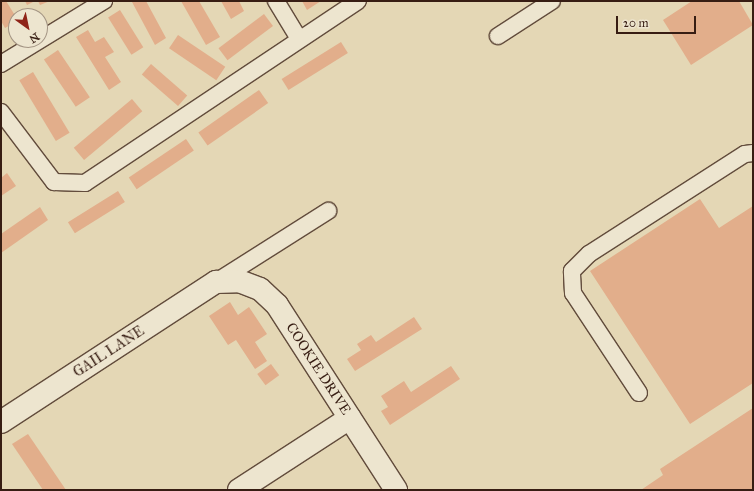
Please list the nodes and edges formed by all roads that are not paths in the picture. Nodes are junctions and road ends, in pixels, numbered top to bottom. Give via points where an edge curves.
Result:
1 (104, 1) edge
2 (276, 1) edge
3 (358, 1) edge
4 (552, 1) edge
5 (498, 36) dead end
6 (299, 39) junction
7 (1, 64) edge
8 (1, 112) edge
9 (753, 152) edge
10 (328, 210) dead end
11 (216, 282) junction
12 (639, 392) dead end
13 (350, 418) junction
14 (1, 422) edge
15 (239, 490) edge
16 (396, 490) edge

1 - 7 lane
2 - 6 lane
3 - 6 lane
4 - 5 lane
6 - 8 lane via 85,183 54,182
9 - 12 lane via 745,154 589,254 572,270 573,293
10 - 11 lane
11 - 13 street, COOKIE DRIVE via 239,281 260,289 277,305
11 - 14 street, GAIL LANE
13 - 15 street
13 - 16 street, COOKIE DRIVE

